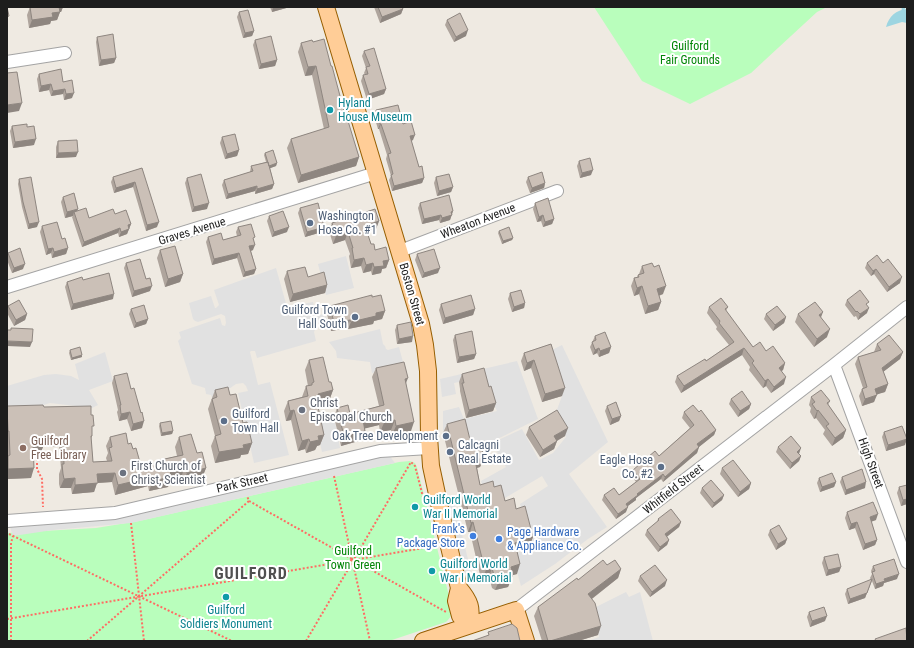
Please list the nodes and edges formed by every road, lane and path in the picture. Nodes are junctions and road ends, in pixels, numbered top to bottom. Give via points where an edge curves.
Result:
1 (326, 7) edge
2 (65, 53) dead end
3 (7, 62) edge
4 (376, 173) junction
5 (557, 191) dead end
6 (400, 251) junction
7 (7, 288) edge
8 (907, 307) edge
9 (834, 365) junction
10 (430, 448) junction
11 (37, 455) edge
12 (411, 462) dead end
13 (334, 476) dead end
14 (248, 496) dead end
15 (248, 501) junction
16 (43, 518) junction
17 (7, 521) edge
18 (130, 523) dead end
19 (9, 534) dead end
20 (13, 536) junction
21 (435, 546) dead end
22 (353, 560) junction
23 (907, 562) edge
24 (139, 596) junction
25 (516, 610) junction
26 (451, 615) dead end
27 (11, 618) junction
28 (7, 619) edge
29 (469, 626) junction
30 (11, 641) edge
31 (87, 641) edge
32 (144, 641) edge
33 (232, 641) edge
34 (306, 641) edge
35 (370, 641) edge
36 (423, 641) edge
37 (526, 641) edge

1 - 4 main road, Boston Street
2 - 3 street
4 - 6 main road, Boston Street
4 - 7 street, Graves Avenue
5 - 6 street, Wheaton Avenue
6 - 10 main road, Boston Street via 425,345
8 - 9 street, Whitfield Street
9 - 23 street, High Street
9 - 25 street, Whitfield Street
10 - 16 street, Park Street via 380,451 115,513
10 - 29 main road, Boston Street via 431,466 458,588 467,598 472,613
11 - 16 path via 37,469 42,479
12 - 22 path
13 - 22 path
14 - 15 path
15 - 22 path
15 - 24 path
16 - 17 street, Park Street
18 - 24 path
19 - 20 path
20 - 24 path
20 - 27 path
21 - 22 path
22 - 24 path
22 - 26 path
22 - 34 path
22 - 35 path
24 - 27 path
24 - 31 path
24 - 32 path
24 - 33 path
25 - 29 main road, Whitfield Street
25 - 37 main road
27 - 28 path
27 - 30 path
29 - 36 main road, Whitfield Street

